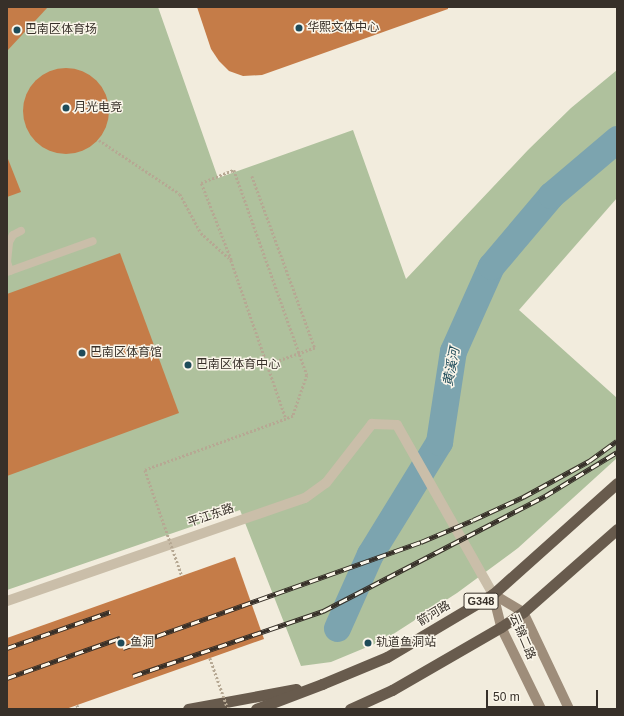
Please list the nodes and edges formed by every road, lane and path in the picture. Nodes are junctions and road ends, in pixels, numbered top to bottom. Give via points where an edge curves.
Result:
1 (99, 140) dead end
2 (252, 176) dead end
3 (21, 231) dead end
4 (93, 240) dead end
5 (231, 260) junction
6 (8, 271) edge
7 (300, 353) junction
8 (267, 365) junction
9 (286, 419) junction
10 (617, 483) edge
11 (617, 529) edge
12 (182, 576) dead end
13 (494, 594) junction
14 (7, 601) edge
15 (523, 612) junction
16 (501, 627) junction
17 (210, 658) dead end
18 (322, 684) junction
19 (77, 705) dead end
20 (78, 709) edge
21 (188, 709) edge
22 (228, 709) edge
23 (256, 709) edge
24 (350, 709) edge
25 (541, 709) edge
26 (569, 709) edge

1 - 5 path via 180,194 201,234
2 - 7 path via 315,348
3 - 6 lane via 13,235 9,242
4 - 6 lane
5 - 7 path via 202,183 234,170
5 - 8 path
7 - 8 path
7 - 9 path via 307,375 293,416
8 - 9 path
9 - 12 path, bridge via 145,470
10 - 13 highway, 箭河路 / G348
11 - 15 highway, G348
13 - 14 street, 平江东路 via 397,425 372,424 326,484 305,498
13 - 15 main road, 云锦二路
13 - 16 main road, 云锦二路
13 - 18 highway, 箭河路 / G348 via 388,657
15 - 16 highway, G348
15 - 26 main road, 云锦二路
16 - 24 highway, G348 via 392,690
16 - 25 main road, 云锦二路
17 - 22 path, bridge
18 - 21 highway
18 - 23 highway, 箭河路 / G348
19 - 20 path

